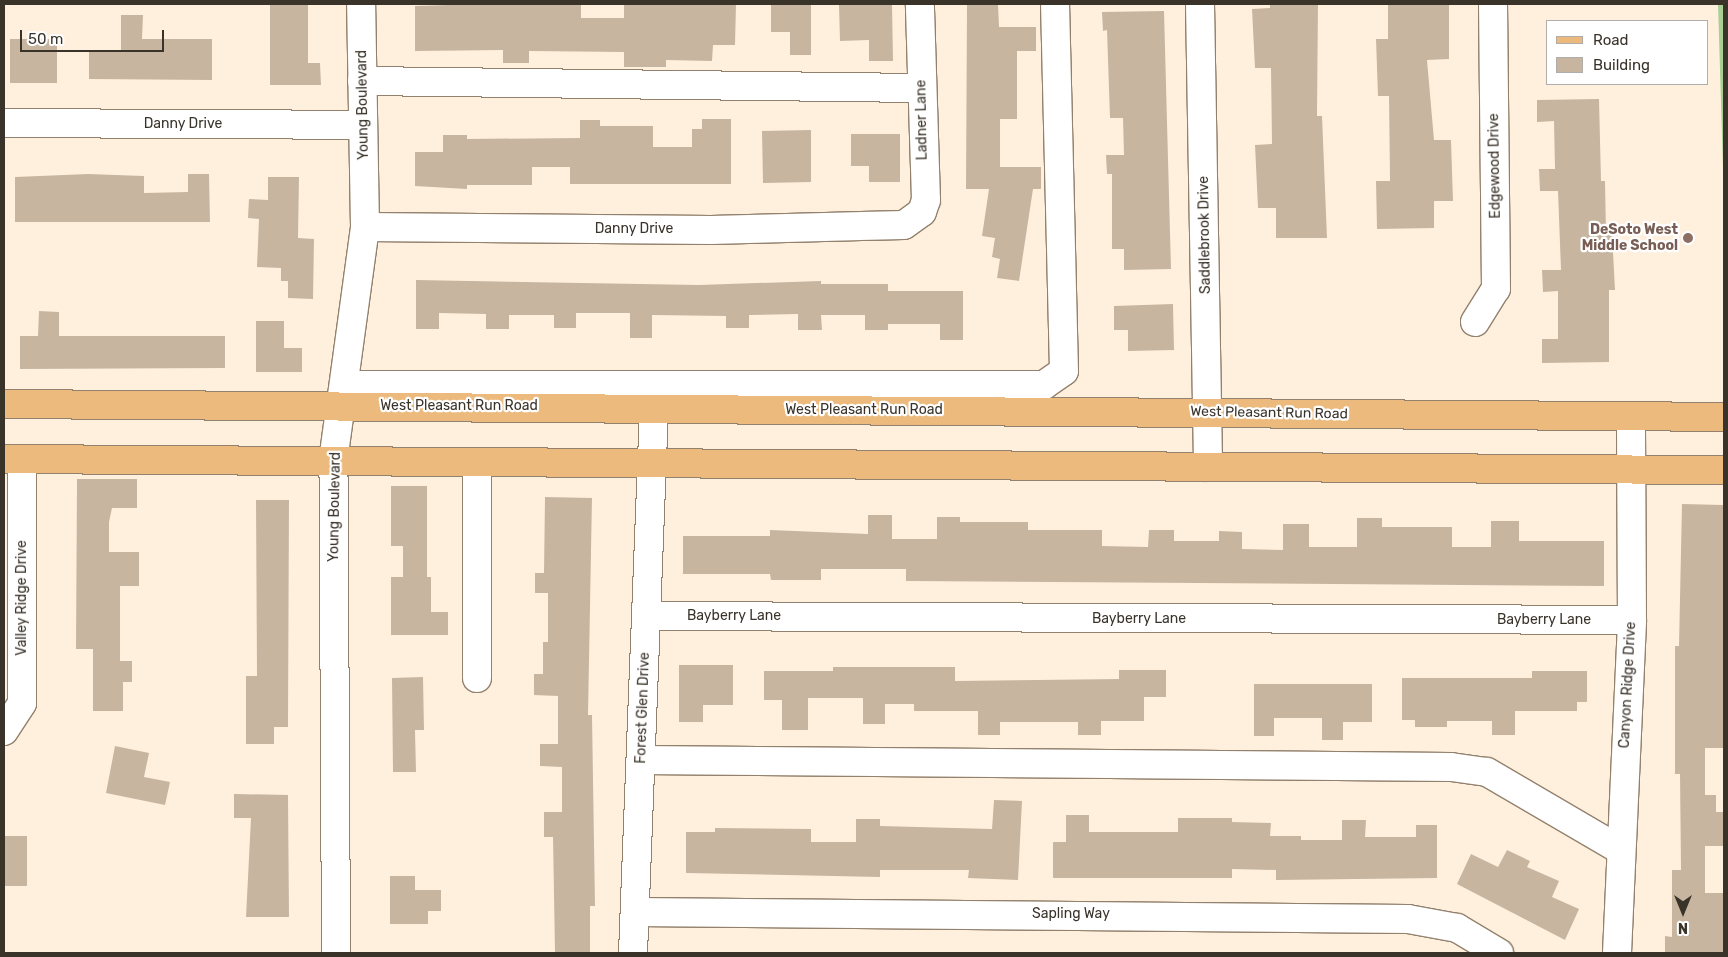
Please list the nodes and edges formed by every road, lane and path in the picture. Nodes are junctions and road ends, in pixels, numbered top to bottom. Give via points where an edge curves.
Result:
1 (361, 4) edge
2 (920, 4) edge
3 (1055, 4) edge
4 (1200, 4) edge
5 (1493, 4) edge
6 (362, 81) junction
7 (921, 88) junction
8 (4, 123) edge
9 (362, 125) junction
10 (904, 225) joint
11 (365, 227) junction
12 (1475, 322) dead end
13 (343, 395) junction
14 (4, 404) edge
15 (654, 408) junction
16 (1209, 412) junction
17 (1631, 416) junction
18 (1724, 417) edge
19 (13, 459) edge
20 (333, 461) junction
21 (477, 462) junction
22 (650, 463) junction
23 (1208, 467) junction
24 (1631, 470) junction
25 (1724, 470) edge
26 (646, 616) junction
27 (1632, 620) junction
28 (477, 678) dead end
29 (4, 731) edge
30 (641, 760) junction
31 (1619, 849) junction
32 (635, 912) junction
33 (336, 953) edge
34 (633, 953) edge
35 (1499, 953) edge
36 (1616, 953) edge

1 - 6 street, Young Boulevard
2 - 7 street, Ladner Lane
3 - 13 street via 1064,371 1044,385
4 - 16 street, Saddlebrook Drive
5 - 12 street, Edgewood Drive via 1496,289
6 - 7 street
6 - 9 street, Young Boulevard
7 - 10 street, Ladner Lane via 926,200 922,212
8 - 9 street, Danny Drive
9 - 11 street, Young Boulevard
10 - 11 street, Danny Drive via 711,230
11 - 13 street, Young Boulevard
13 - 14 main road, West Pleasant Run Road
13 - 15 main road, West Pleasant Run Road
13 - 20 street, Young Boulevard
15 - 16 main road, West Pleasant Run Road
15 - 22 street, Forest Glen Drive
16 - 17 main road, West Pleasant Run Road
16 - 23 street, Saddlebrook Drive
17 - 18 main road, West Pleasant Run Road
17 - 24 street, Canyon Ridge Drive
19 - 20 main road
19 - 29 street, Valley Ridge Drive via 22,703
20 - 21 main road
20 - 33 street, Young Boulevard
21 - 22 main road
21 - 28 street
22 - 23 main road
22 - 26 street, Forest Glen Drive
23 - 24 main road
24 - 25 main road
24 - 27 street, Canyon Ridge Drive
26 - 27 street, Bayberry Lane
26 - 30 street, Forest Glen Drive
27 - 31 street, Canyon Ridge Drive
30 - 31 street via 1451,767 1487,772
30 - 32 street, Forest Glen Drive
31 - 36 street, Canyon Ridge Drive
32 - 34 street, Forest Glen Drive
32 - 35 street, Sapling Way via 1408,919 1457,928

